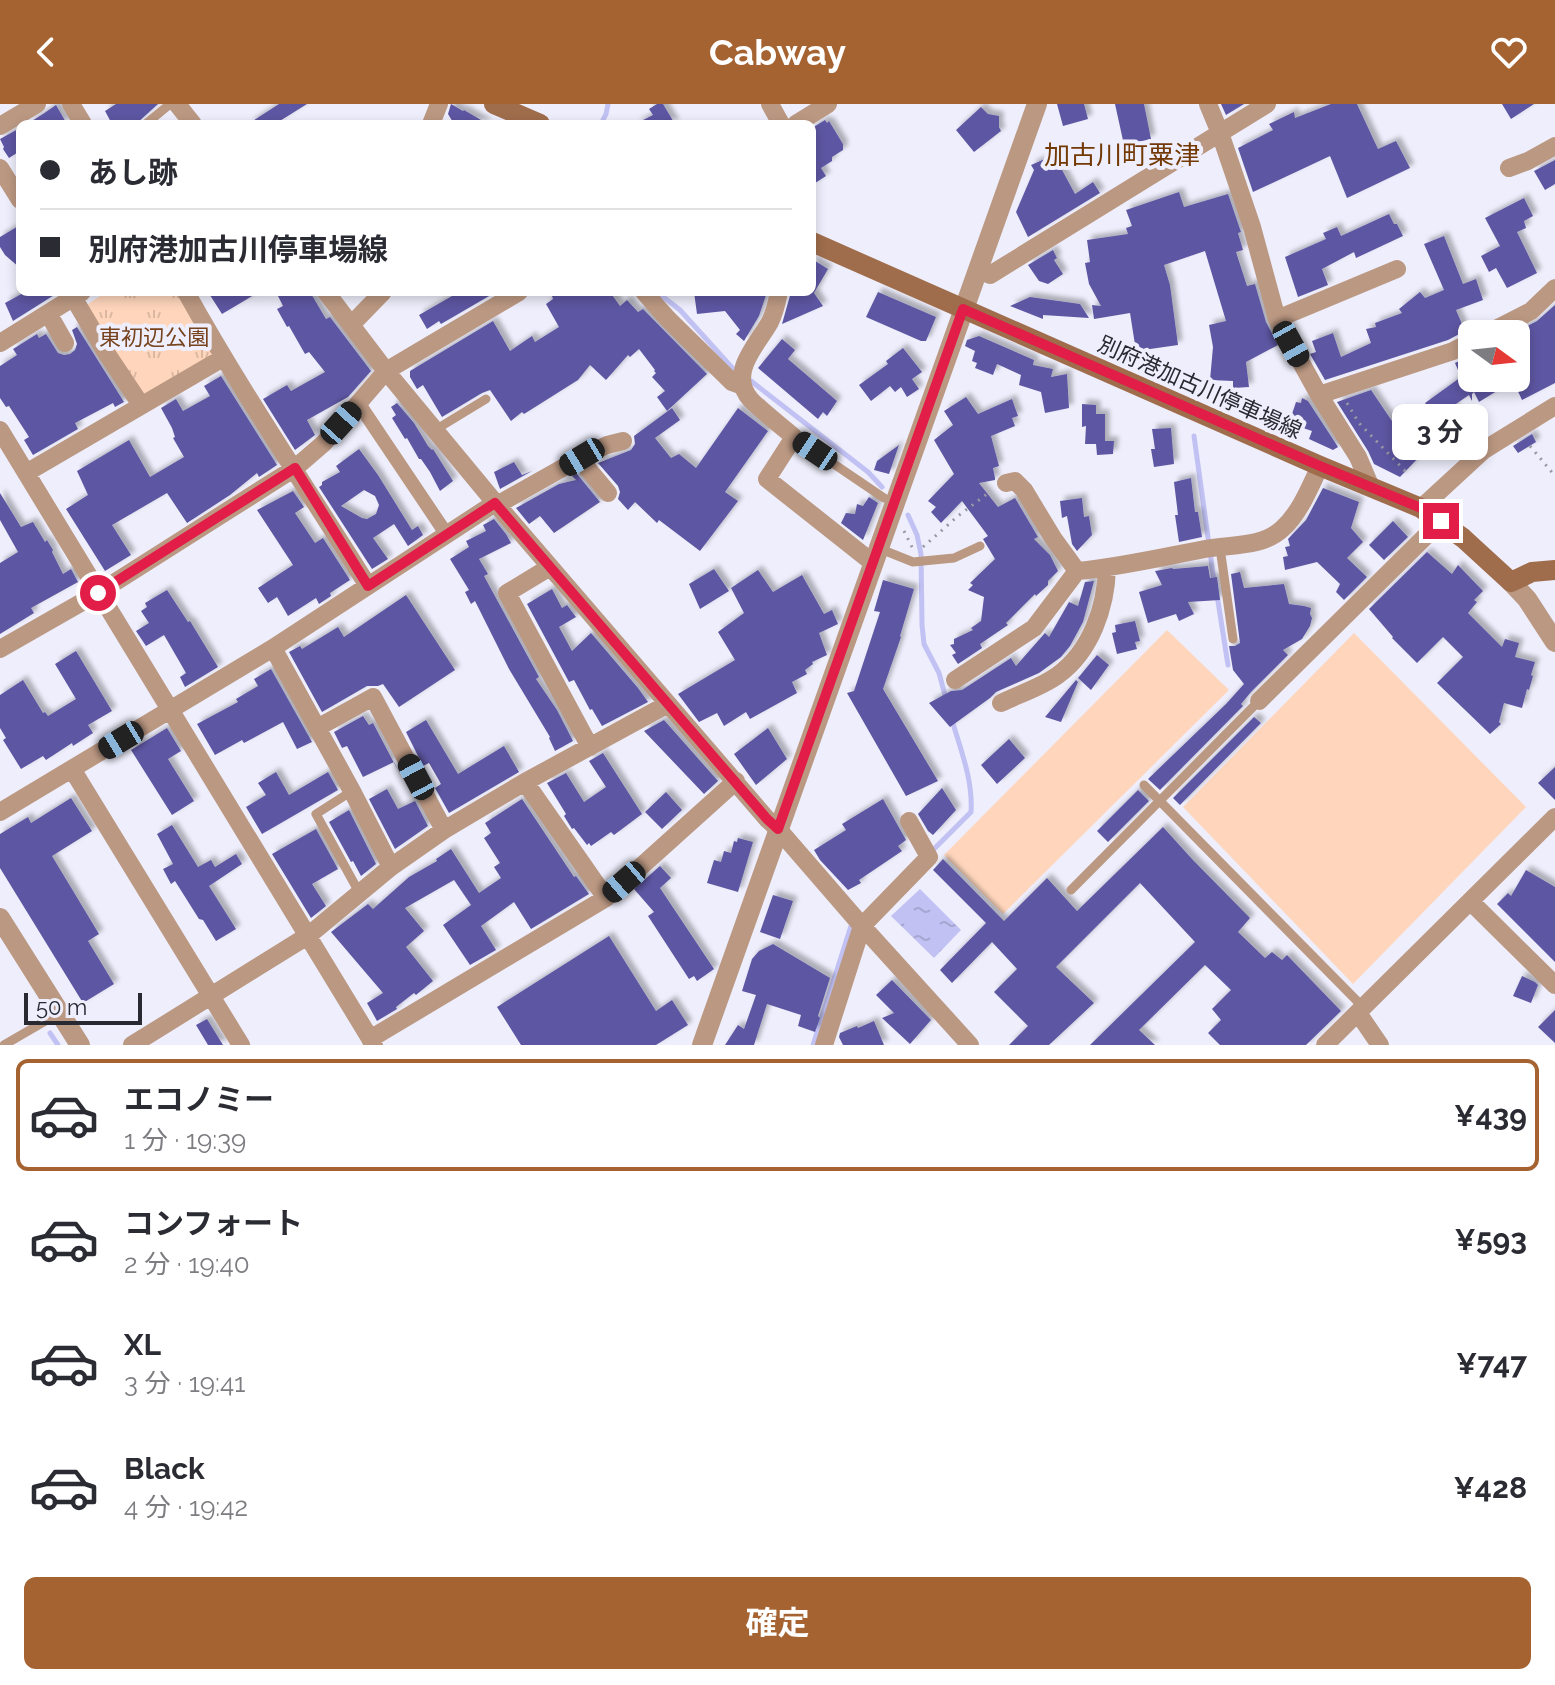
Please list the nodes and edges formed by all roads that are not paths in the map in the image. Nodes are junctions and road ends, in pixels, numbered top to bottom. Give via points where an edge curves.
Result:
1 (37, 104) edge
2 (170, 104) edge
3 (177, 104) edge
4 (494, 104) edge
5 (828, 104) edge
6 (1037, 104) edge
7 (1208, 104) edge
8 (1267, 104) edge
9 (151, 120) edge
10 (190, 120) edge
11 (531, 120) edge
12 (802, 120) edge
13 (0, 126) edge
14 (1220, 133) junction
15 (1555, 146) edge
16 (0, 168) edge
17 (1509, 168) dead end
18 (16, 194) edge
19 (816, 244) edge
20 (1397, 269) dead end
21 (978, 270) junction
22 (1555, 288) edge
23 (75, 296) edge
24 (79, 296) edge
25 (188, 296) edge
26 (329, 296) edge
27 (379, 296) edge
28 (512, 296) edge
29 (648, 296) edge
30 (778, 296) edge
31 (963, 309) junction
32 (48, 313) junction
33 (1277, 319) junction
34 (1513, 320) edge
35 (351, 325) junction
36 (0, 343) edge
37 (65, 343) dead end
38 (1458, 348) edge
39 (223, 358) junction
40 (386, 371) junction
41 (743, 377) junction
42 (1319, 395) junction
43 (486, 399) dead end
44 (359, 404) junction
45 (141, 405) junction
46 (1555, 406) edge
47 (0, 430) edge
48 (435, 430) junction
49 (794, 437) junction
50 (623, 441) dead end
51 (582, 457) junction
52 (1320, 466) junction
53 (295, 468) junction
54 (26, 473) junction
55 (1006, 483) road end
56 (1370, 485) junction
57 (608, 493) dead end
58 (884, 498) dead end
59 (496, 504) junction
60 (1421, 508) junction
61 (1441, 521) junction
62 (447, 535) junction
63 (980, 546) dead end
64 (1213, 548) junction
65 (876, 555) junction
66 (550, 567) junction
67 (1107, 568) junction
68 (1555, 570) edge
69 (1077, 571) junction
70 (1511, 582) junction
71 (368, 586) junction
72 (98, 593) junction
73 (1233, 639) dead end
74 (1555, 642) edge
75 (0, 648) edge
76 (273, 648) junction
77 (955, 680) dead end
78 (1001, 703) dead end
79 (668, 704) junction
80 (1256, 704) joint
81 (169, 711) junction
82 (317, 728) junction
83 (590, 747) junction
84 (72, 769) junction
85 (736, 781) junction
86 (525, 782) junction
87 (1144, 785) dead end
88 (352, 791) junction
89 (1160, 801) junction
90 (0, 812) edge
91 (909, 821) dead end
92 (1553, 823) edge
93 (778, 829) junction
94 (444, 830) junction
95 (391, 867) junction
96 (1071, 890) dead end
97 (360, 894) junction
98 (606, 898) junction
99 (1470, 901) junction
100 (0, 918) edge
101 (862, 926) junction
102 (309, 935) junction
103 (1555, 985) edge
104 (210, 996) junction
105 (1360, 1010) junction
106 (59, 1013) junction
107 (372, 1042) edge
108 (4, 1045) edge
109 (80, 1045) edge
110 (132, 1045) edge
111 (241, 1045) edge
112 (702, 1045) edge
113 (824, 1045) edge
114 (970, 1045) edge
115 (1325, 1045) edge
116 (1380, 1045) edge

1 - 13 street
2 - 9 lane
3 - 10 street
4 - 11 main road
5 - 12 street
6 - 21 street
7 - 14 street
8 - 14 street
14 - 21 street via 990,275
14 - 33 street
15 - 17 street
16 - 18 street
19 - 31 main road, 別府港加古川停車場線
20 - 33 street via 1362,291
21 - 31 street
22 - 34 street
23 - 32 street
24 - 45 street
25 - 39 street
26 - 35 street
27 - 35 street
28 - 40 street
29 - 41 street via 732,382
30 - 41 street via 771,319 747,356
31 - 52 main road, 別府港加古川停車場線
31 - 65 street
32 - 36 street
32 - 37 street
33 - 42 street
35 - 40 street
38 - 42 street
39 - 45 street
39 - 53 street
40 - 44 street
40 - 48 street
41 - 49 street via 749,398
42 - 56 street
43 - 48 lane
44 - 53 street
44 - 62 street
45 - 54 street
46 - 60 street via 1484,450
47 - 54 street
48 - 59 street
49 - 58 lane
49 - 65 street via 767,479
50 - 51 street
51 - 57 street
51 - 59 street
52 - 56 main road, 別府港加古川停車場線
52 - 64 street via 1282,529 1265,540
53 - 71 street
53 - 72 street
54 - 72 street
55 - 69 street via 1015,481 1024,490
56 - 60 main road, 別府港加古川停車場線
59 - 62 street
59 - 66 street
60 - 61 main road, 別府港加古川停車場線
61 - 70 main road, 別府港加古川停車場線
61 - 80 street
62 - 71 street
63 - 65 lane via 933,561
64 - 67 street
64 - 73 lane
65 - 93 street
66 - 79 street
66 - 83 street via 507,593
67 - 69 street
67 - 78 street via 1099,615 1075,658 1057,676
68 - 70 main road via 1532,572
69 - 77 street via 1034,628
70 - 74 street
71 - 76 street
72 - 75 street
72 - 81 street
76 - 81 street
76 - 82 street
79 - 83 street
79 - 85 street
80 - 89 lane
81 - 84 street
81 - 102 street
82 - 88 street
82 - 94 street via 373,697
83 - 86 street
84 - 90 street
84 - 104 street
85 - 93 street
85 - 98 street
86 - 94 street
86 - 98 street
87 - 89 lane
88 - 95 street
88 - 97 lane via 316,814
89 - 96 lane
89 - 105 lane
91 - 101 street via 929,857
92 - 99 street
93 - 101 street
93 - 112 street
94 - 95 street
95 - 97 street
97 - 102 street
98 - 107 street
99 - 103 street
99 - 105 street
100 - 106 street
101 - 113 street
101 - 114 street
102 - 104 street
102 - 107 street
104 - 110 street
104 - 111 street
105 - 115 street
105 - 116 street
106 - 108 lane
106 - 109 street

